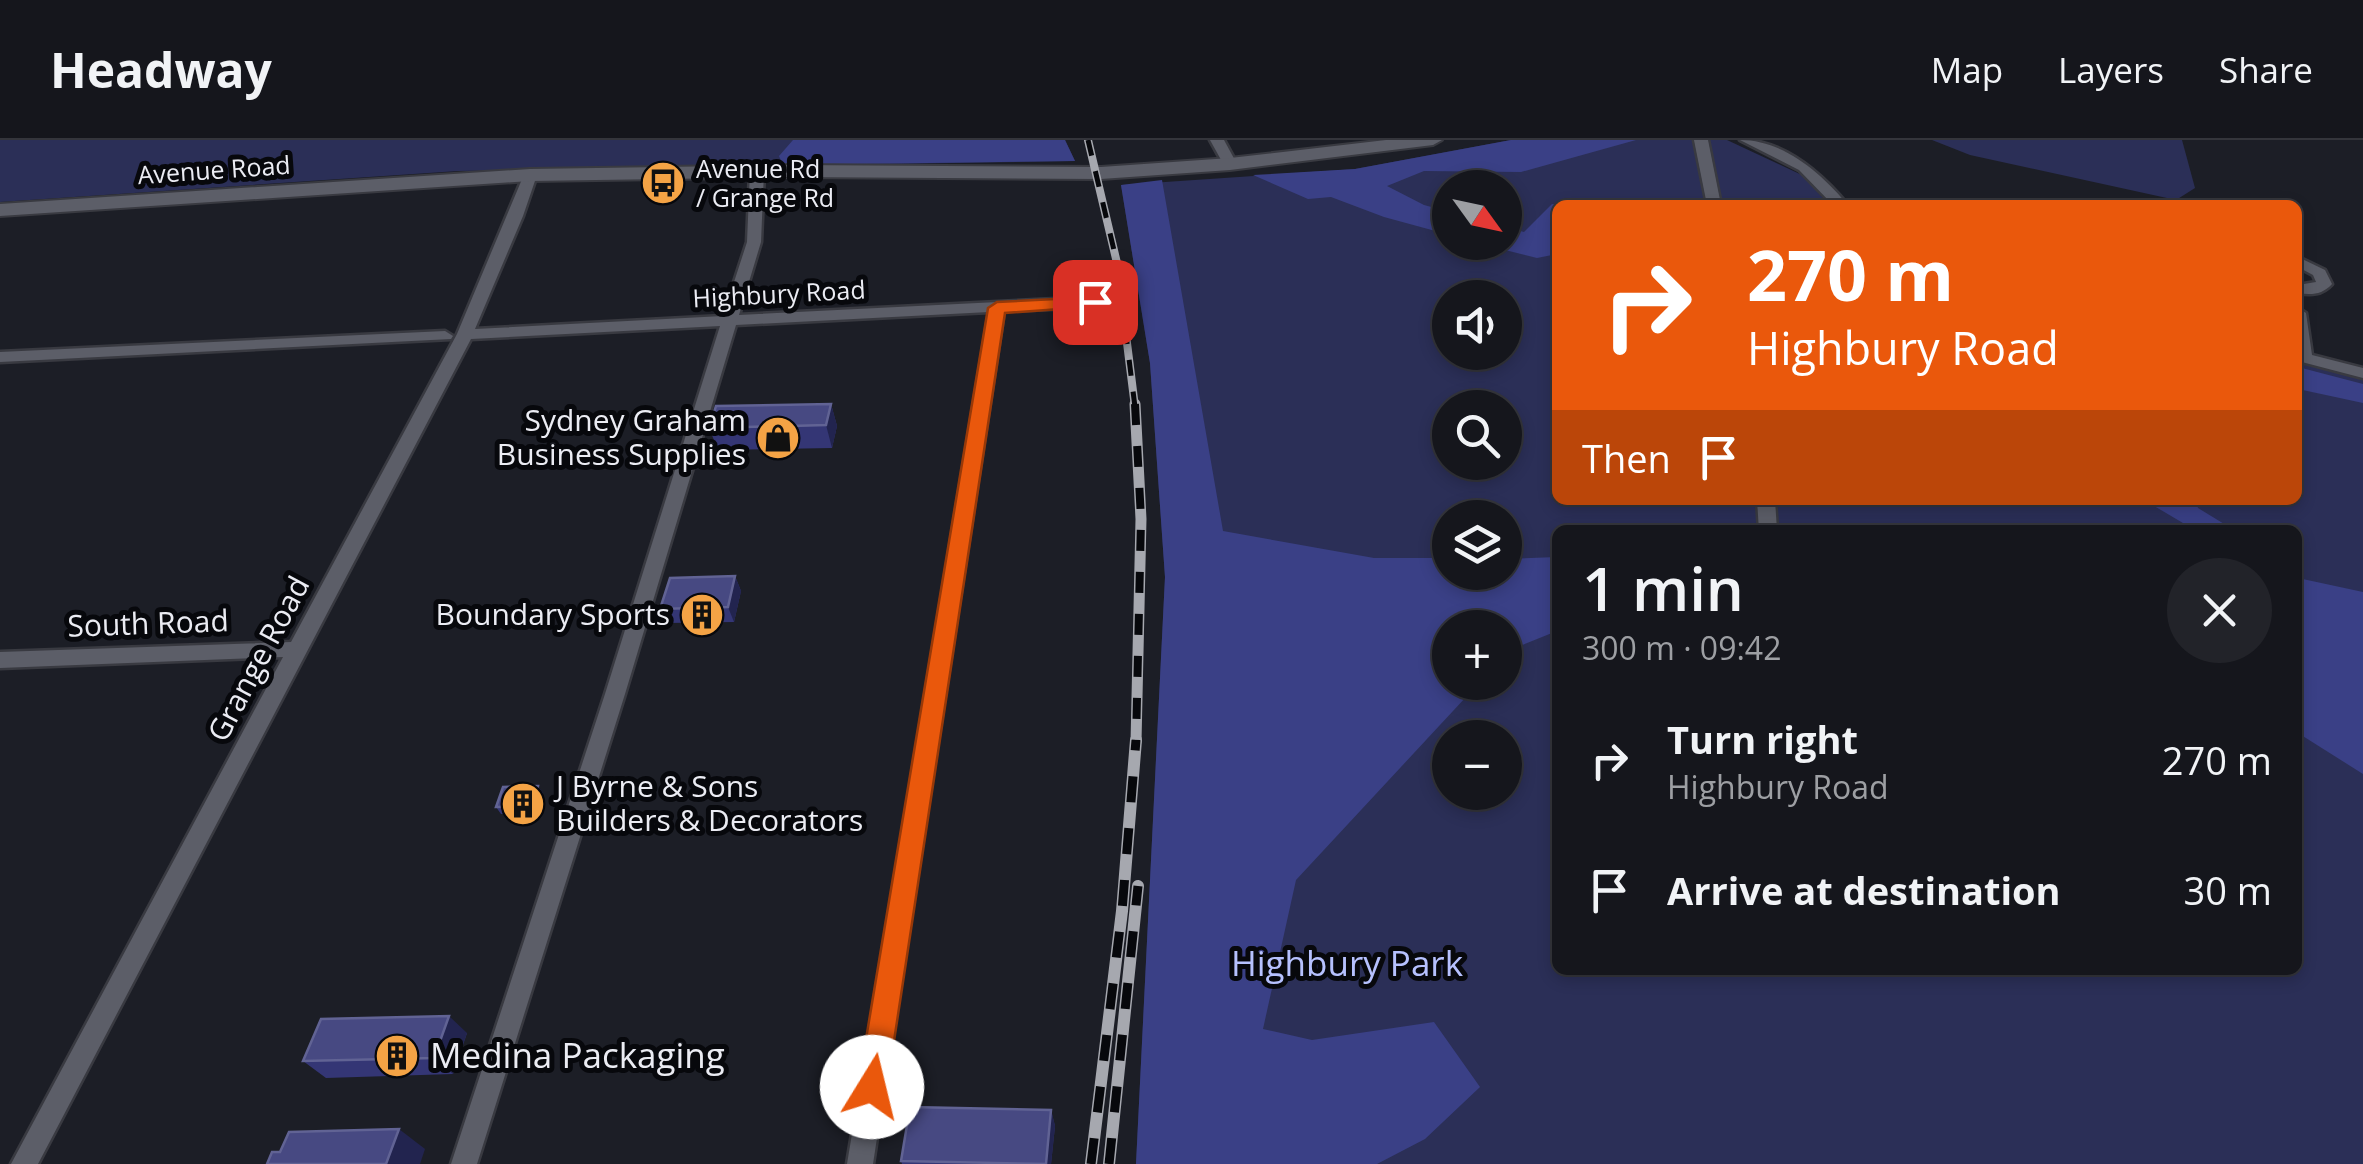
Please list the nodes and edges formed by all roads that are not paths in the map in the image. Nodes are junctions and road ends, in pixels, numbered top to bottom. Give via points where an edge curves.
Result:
1 (1217, 140) edge
2 (1433, 140) edge
3 (1701, 140) edge
4 (1747, 140) edge
5 (1230, 164) junction
6 (757, 171) junction
7 (530, 175) junction
8 (1713, 200) edge
9 (1836, 200) edge
10 (0, 210) edge
11 (2302, 263) edge
12 (2302, 289) edge
13 (1095, 302) dead end
14 (997, 308) junction
15 (728, 321) junction
16 (455, 335) junction
17 (0, 356) edge
18 (2302, 357) edge
19 (2363, 373) edge
20 (298, 649) junction
21 (0, 660) edge
22 (24, 1164) edge
23 (464, 1164) edge
24 (860, 1164) edge

1 - 5 street
2 - 5 street, Avenue Road
3 - 8 street
4 - 9 street via 1804,166
5 - 6 street, Avenue Road via 1031,174
6 - 7 street, Avenue Road
6 - 15 street via 754,242
7 - 10 street, Avenue Road
7 - 16 street, Grange Road
11 - 12 street via 2324,284
13 - 14 street, Highbury Road
14 - 15 street, Highbury Road
14 - 24 street
15 - 16 street, Highbury Road
15 - 23 street
16 - 17 street, Highbury Road
16 - 20 street, Grange Road
18 - 19 street
20 - 21 street, South Road
20 - 22 street, Grange Road

